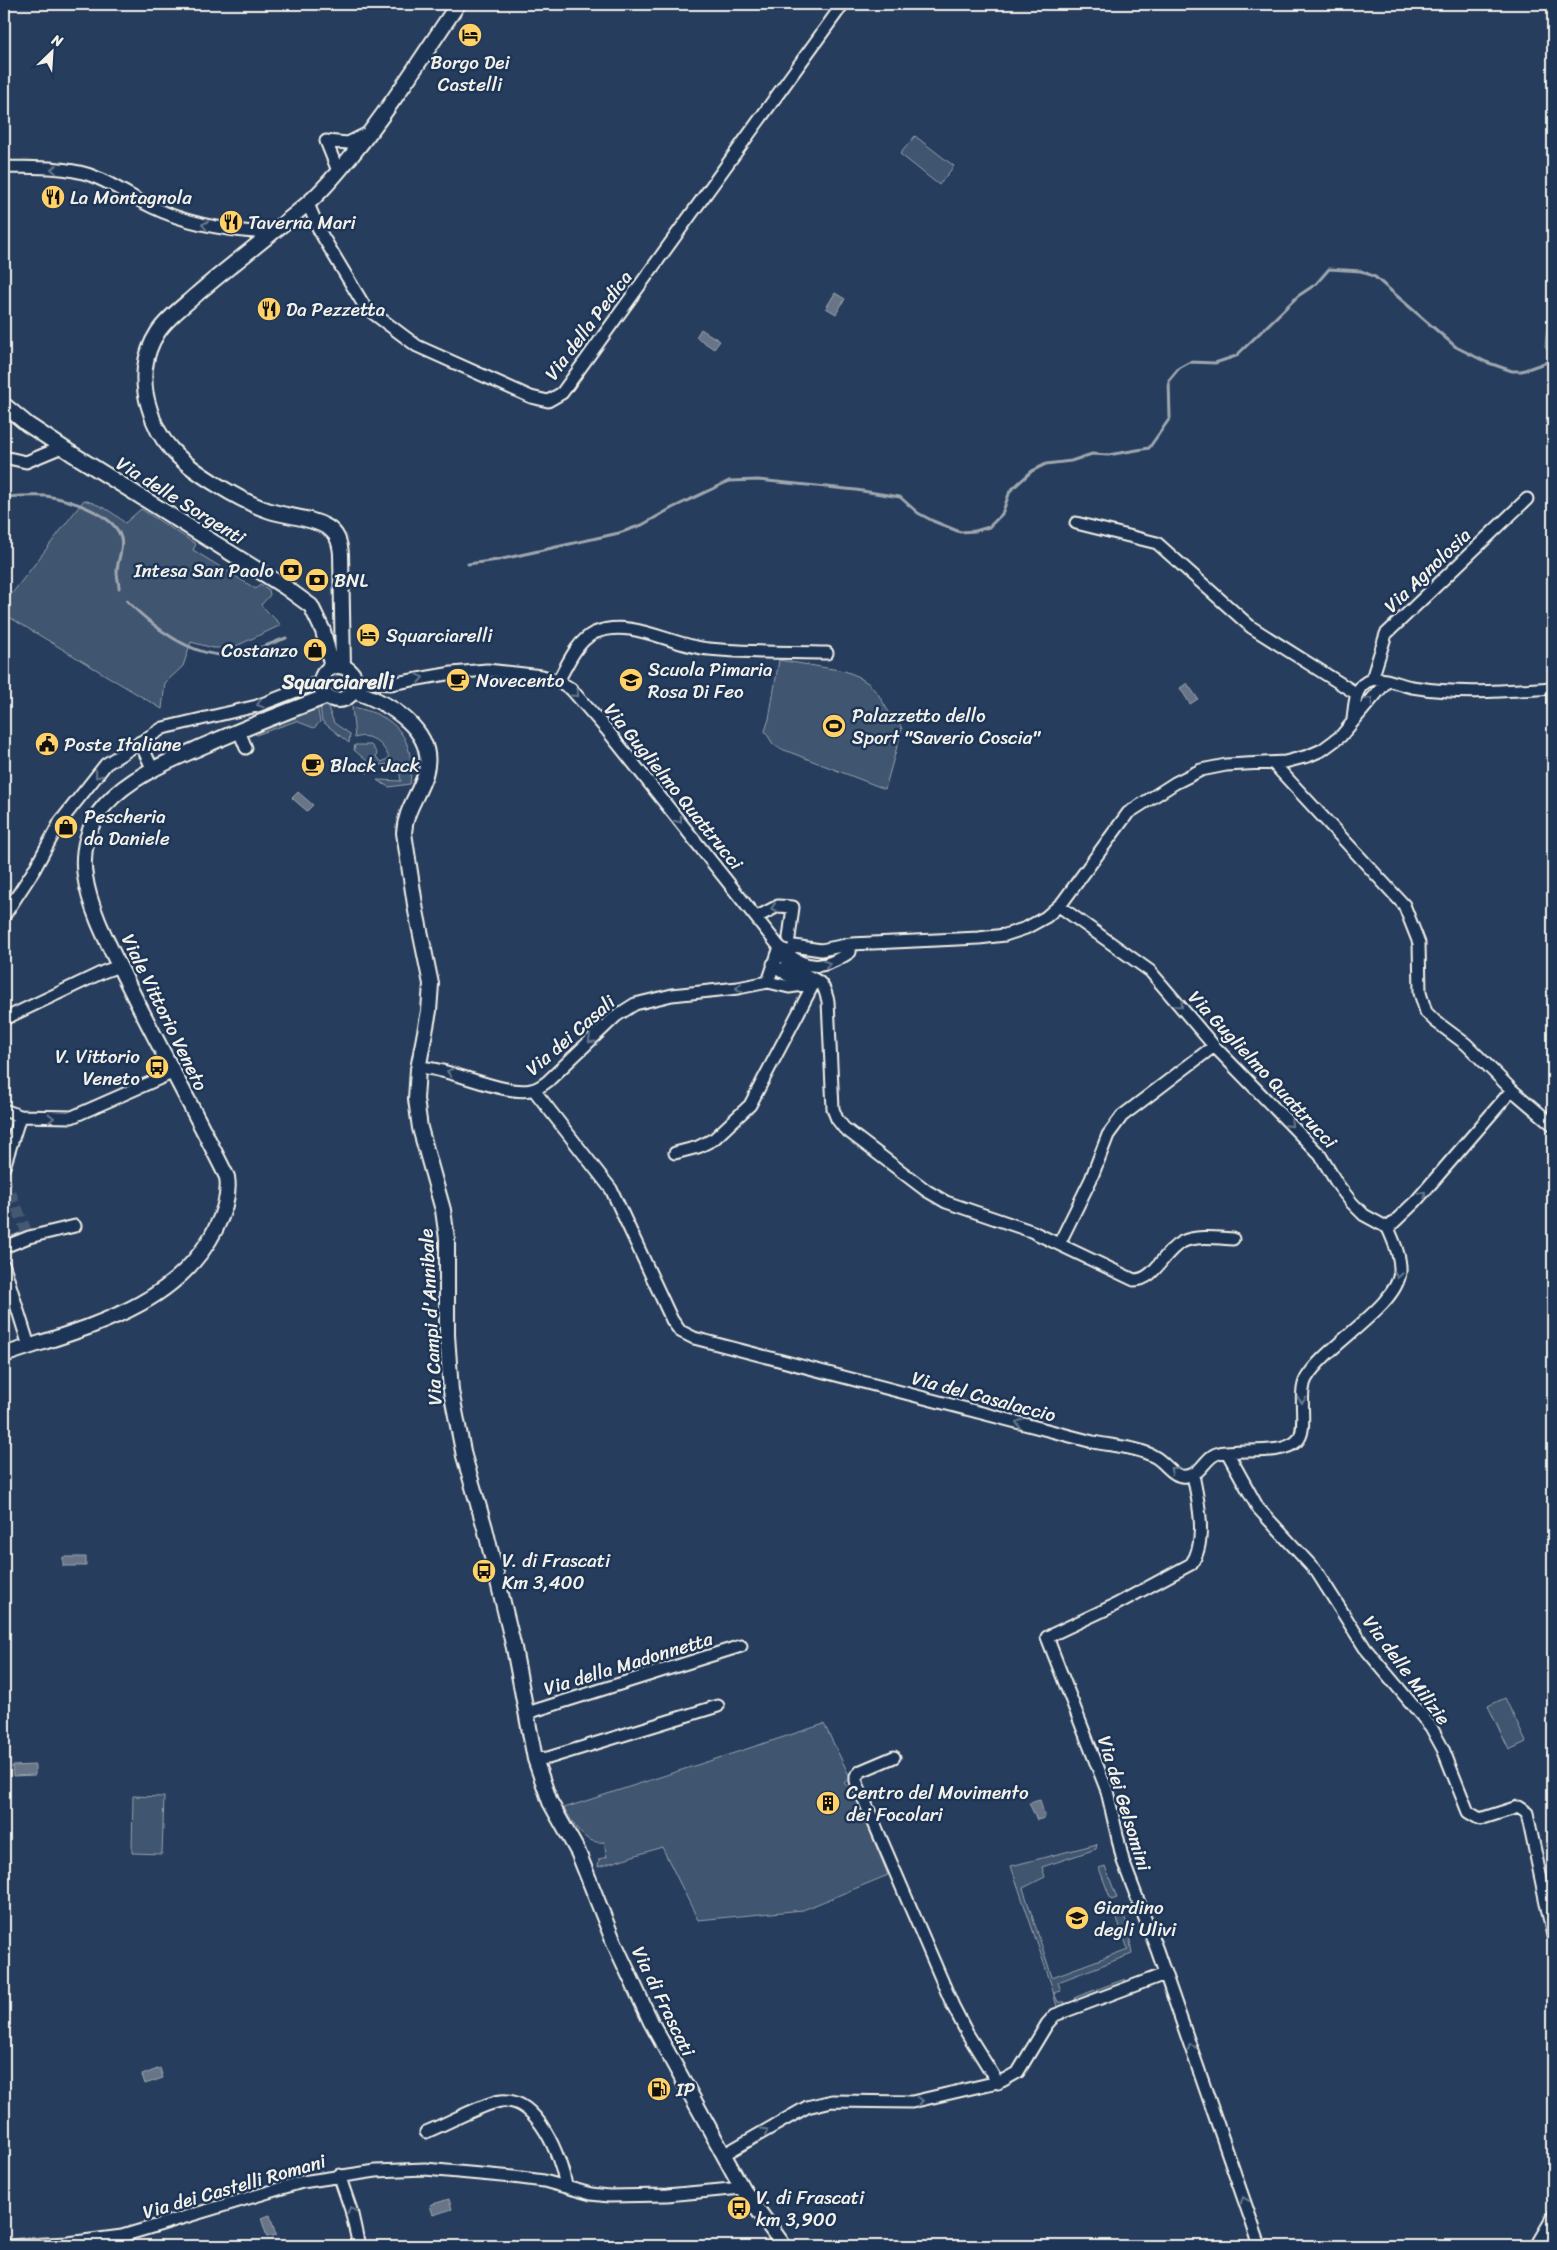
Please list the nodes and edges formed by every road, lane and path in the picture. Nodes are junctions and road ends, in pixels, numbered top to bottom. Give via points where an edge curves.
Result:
1 (458, 4) edge
2 (843, 4) edge
3 (370, 132) junction
4 (4, 167) edge
5 (338, 171) junction
6 (308, 204) junction
7 (270, 233) junction
8 (4, 405) edge
9 (62, 447) junction
10 (4, 457) edge
11 (1527, 499) dead end
12 (1076, 523) dead end
13 (827, 653) dead end
14 (338, 667) junction
15 (1372, 679) junction
16 (322, 681) junction
17 (558, 681) junction
18 (1387, 681) junction
19 (354, 686) junction
20 (1553, 688) edge
21 (1356, 694) junction
22 (328, 696) junction
23 (1353, 719) junction
24 (239, 731) junction
25 (140, 742) junction
26 (246, 748) dead end
27 (1273, 763) junction
28 (153, 770) junction
29 (1058, 906) junction
30 (4, 916) edge
31 (757, 917) junction
32 (785, 946) junction
33 (850, 948) junction
34 (774, 964) junction
35 (119, 966) junction
36 (768, 982) junction
37 (818, 985) junction
38 (4, 1019) edge
39 (1214, 1046) junction
40 (418, 1066) junction
41 (172, 1073) junction
42 (534, 1090) junction
43 (1512, 1090) junction
44 (4, 1110) edge
45 (20, 1116) junction
46 (1553, 1125) edge
47 (675, 1154) dead end
48 (4, 1167) edge
49 (75, 1226) dead end
50 (1388, 1228) junction
51 (1233, 1238) dead end
52 (1059, 1244) junction
53 (4, 1247) edge
54 (4, 1266) edge
55 (29, 1346) junction
56 (4, 1355) edge
57 (1227, 1452) junction
58 (1193, 1475) junction
59 (741, 1646) dead end
60 (718, 1706) dead end
61 (526, 1713) junction
62 (894, 1756) dead end
63 (535, 1759) junction
64 (1553, 1936) edge
65 (1165, 1974) junction
66 (998, 2083) junction
67 (426, 2132) dead end
68 (723, 2155) junction
69 (340, 2175) junction
70 (566, 2186) junction
71 (742, 2188) junction
72 (1553, 2217) edge
73 (4, 2246) edge
74 (28, 2246) edge
75 (359, 2246) edge
76 (784, 2246) edge
77 (1260, 2246) edge
78 (1536, 2246) edge

1 - 3 main road
2 - 6 street, Via della Pedica via 562,394 548,401 531,397 417,346 365,307 320,232
3 - 5 main road
3 - 5 street via 348,143 321,137
7 -> 4 street via 239,232 180,218 80,172
5 - 6 main road
6 - 7 main road
7 - 14 main road via 169,319 157,333 147,356 144,381 147,401 160,434 174,453 203,474 254,504 317,523 336,536 341,554
8 - 9 main road, Via delle Sorgenti
9 - 10 street via 26,462
9 - 14 main road, Via delle Sorgenti via 311,606
11 - 15 street, Via Agnolosia via 1386,634
12 - 21 street via 1157,544 1251,627
13 - 17 street via 707,649 636,630 606,629 581,642
14 - 16 main road via 325,672
14 - 19 main road via 351,672
15 - 18 street
15 - 21 street via 1361,685
16 - 22 main road
16 -> 25 street via 257,706 163,728
19 -> 17 street, Via Guglielmo Quattrucci via 487,670 526,673
17 -> 31 street, Via Guglielmo Quattrucci via 580,698
18 - 20 street via 1472,693
23 -> 18 street
19 - 22 main road via 342,699
19 - 40 main road, Via Campi d'Annibale via 401,714 420,735 428,756 425,774 408,809 404,833 431,984
21 - 23 street
22 - 24 main road, Viale Vittorio Veneto
23 - 27 street via 1341,736 1322,750 1296,760
24 - 26 street
24 - 28 main road, Viale Vittorio Veneto
25 - 28 street
25 -> 30 street via 106,764 60,822
27 - 29 street via 1226,765 1201,770 1174,783 1123,819
27 - 43 street via 1404,905 1419,943 1420,993 1426,1012 1466,1044
28 - 35 main road, Viale Vittorio Veneto via 104,807 86,846 86,883
29 - 33 street via 1037,923 1006,935 884,942
29 -> 39 street, Via Guglielmo Quattrucci via 1147,968
31 - 32 street, Via Guglielmo Quattrucci
32 -> 31 street via 793,907 778,906
32 - 33 street via 821,950
32 -> 33 street via 795,959 822,966 837,961
32 - 34 street
32 - 37 street, Via Guglielmo Quattrucci via 786,961 794,970 819,982
34 - 36 street
34 - 37 street via 787,975
35 - 38 street
35 - 41 main road, Viale Vittorio Veneto
36 - 37 street via 788,987
36 -> 42 street, Via dei Casali via 672,995 635,1004 616,1016 548,1081
37 - 47 street via 750,1105 714,1139
37 - 52 street via 828,1001 834,1112 842,1126 941,1200
39 -> 50 street, Via Guglielmo Quattrucci via 1320,1155 1338,1186 1355,1206
39 - 52 street via 1112,1127
42 -> 40 street, Via dei Casali via 515,1090
40 - 61 main road, Via Campi d'Annibale via 418,1120 441,1202 447,1239 447,1350 452,1404 514,1648
45 -> 41 street via 72,1117
41 - 55 main road, Viale Vittorio Veneto via 227,1177 226,1202 210,1239 175,1280 145,1302 117,1316
58 -> 42 street, Via del Casalaccio via 1176,1474 1148,1454 1083,1440 683,1333 672,1320 611,1189
43 - 46 street
50 -> 43 street via 1416,1201
44 - 45 street
45 - 48 street
49 - 53 street
50 -> 57 street via 1400,1264 1397,1282 1387,1298 1306,1378 1301,1395 1300,1438 1282,1448
51 - 52 street via 1184,1241 1171,1249 1148,1276 1137,1280
54 - 55 street
55 - 56 main road, Viale Vittorio Veneto
57 - 58 street via 1213,1455
57 - 64 street, Via delle Milizie via 1258,1508 1317,1572 1365,1648 1430,1727 1443,1749 1468,1812 1480,1819 1518,1807 1527,1813
58 - 65 street, Via dei Gelsomini via 1200,1521 1193,1562 1176,1574 1048,1637 1106,1790 1121,1853
59 - 61 street, Via della Madonnetta
60 - 63 street via 548,1758
61 - 63 main road, Via di Frascati
62 - 66 street via 860,1772 856,1782 953,2006
63 - 68 main road, Via di Frascati via 550,1802 578,1852 632,1982
65 - 66 street via 1055,2015 1012,2077
77 -> 65 street, Via dei Gelsomini
68 -> 66 street via 807,2107 820,2103 832,2100 912,2102
67 - 70 street via 497,2102 515,2104 546,2131 559,2156
68 - 71 main road, Via di Frascati
69 - 70 street, Via dei Castelli Romani via 426,2169
69 - 74 street, Via dei Castelli Romani via 270,2191 122,2236
75 -> 69 street
70 - 71 street, Via dei Castelli Romani via 591,2194 618,2197
71 - 76 main road, Via di Frascati
72 - 78 street
73 - 74 street, Via dei Castelli Romani

